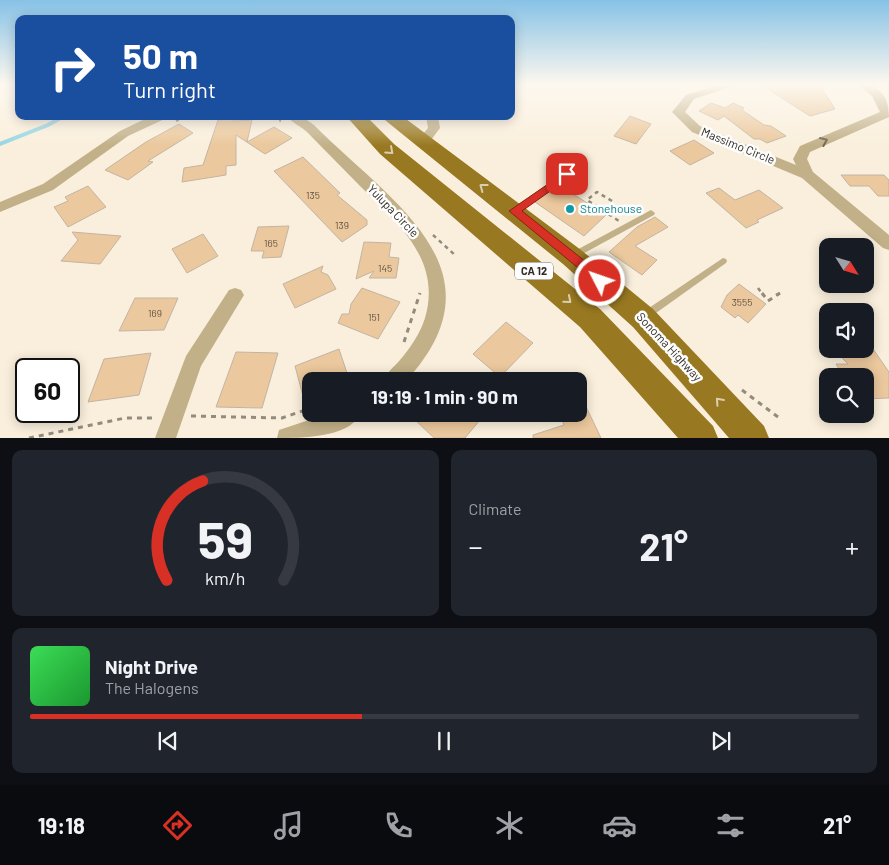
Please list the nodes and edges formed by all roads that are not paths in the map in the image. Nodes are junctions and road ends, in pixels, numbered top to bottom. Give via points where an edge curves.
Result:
1 (684, 104) edge
2 (882, 104) edge
3 (157, 120) edge
4 (359, 120) edge
5 (394, 120) edge
6 (433, 120) edge
7 (290, 121) edge
8 (423, 141) junction
9 (567, 174) dead end
10 (806, 175) junction
11 (0, 207) edge
12 (514, 211) junction
13 (651, 214) dead end
14 (889, 244) edge
15 (572, 256) junction
16 (723, 261) dead end
17 (235, 294) dead end
18 (643, 318) junction
19 (402, 372) edge
20 (333, 422) edge
21 (165, 438) edge
22 (287, 438) edge
23 (701, 438) edge
24 (752, 438) edge

1 - 10 street, Massimo Circle via 678,112 696,129
10 -> 2 street via 800,159 805,149 887,113
3 - 11 street via 115,140 61,179
4 -> 23 main road, CA 12 via 387,149 590,318
5 - 8 main road, Sonoma Highway / CA 12
6 - 8 street via 434,128
7 - 19 street, Yulupa Circle via 310,128 415,231 431,257 437,283 436,311 427,339
12 -> 8 main road, Sonoma Highway / CA 12
9 - 12 lane
10 - 14 street, Massimo Circle
12 - 15 main road, Sonoma Highway / CA 12
13 - 15 lane
15 - 18 main road, Sonoma Highway / CA 12
16 - 18 lane
17 - 21 street via 193,362
24 -> 18 main road, Sonoma Highway / CA 12
20 - 22 street

